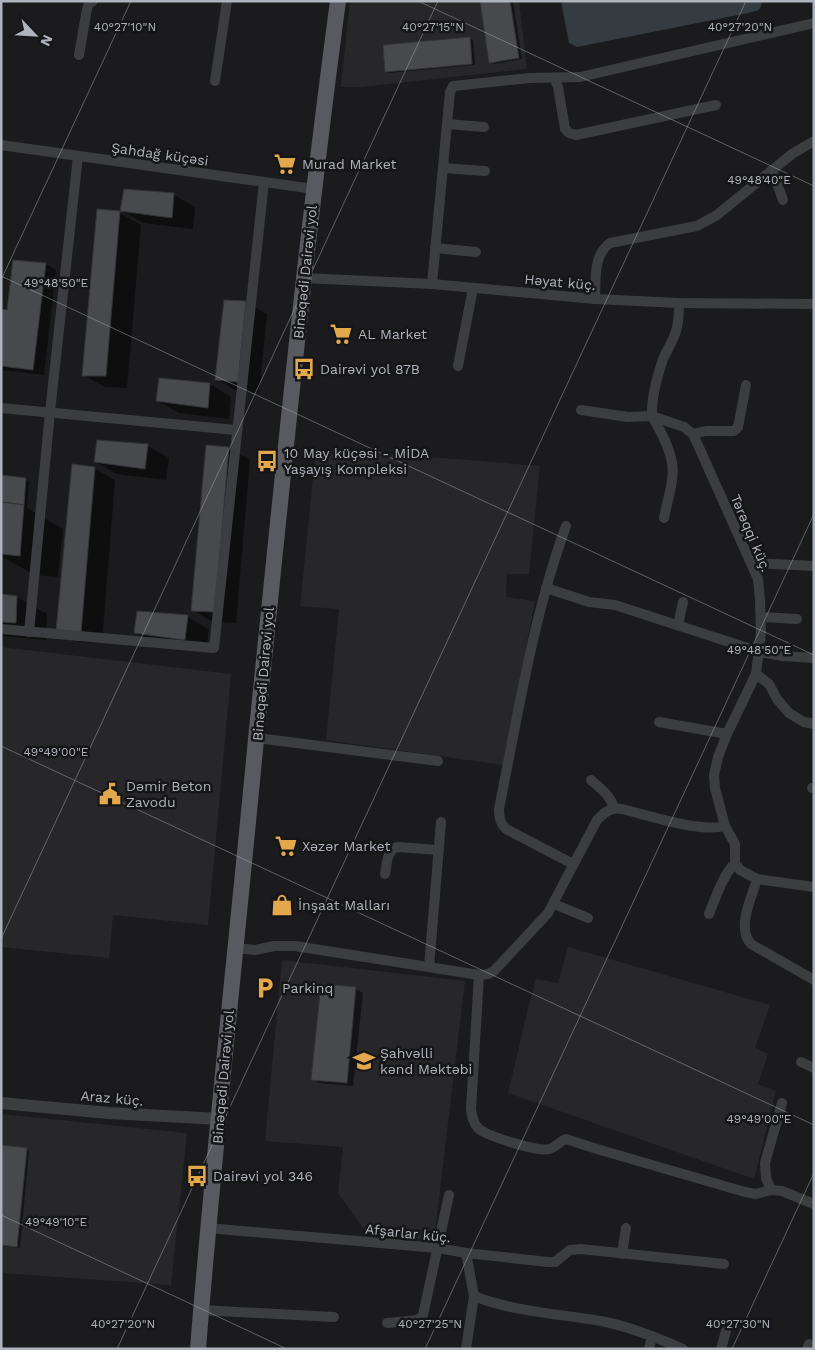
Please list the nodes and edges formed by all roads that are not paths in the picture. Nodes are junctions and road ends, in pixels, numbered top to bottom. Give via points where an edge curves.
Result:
1 (93, 1) edge
2 (227, 1) edge
3 (338, 1) edge
4 (814, 23) edge
5 (78, 55) dead end
6 (554, 78) junction
7 (215, 81) dead end
8 (716, 106) dead end
9 (447, 124) junction
10 (484, 127) dead end
11 (814, 141) edge
12 (1, 145) edge
13 (78, 156) junction
14 (443, 168) junction
15 (772, 170) junction
16 (485, 171) dead end
17 (264, 182) junction
18 (314, 189) junction
19 (783, 200) dead end
20 (435, 248) junction
21 (476, 252) dead end
22 (304, 278) junction
23 (432, 284) junction
24 (473, 288) junction
25 (594, 299) junction
26 (679, 303) junction
27 (814, 304) edge
28 (458, 366) dead end
29 (746, 385) dead end
30 (1, 408) edge
31 (581, 410) dead end
32 (50, 412) junction
33 (652, 416) junction
34 (236, 430) junction
35 (693, 434) junction
36 (664, 518) dead end
37 (566, 526) dead end
38 (751, 563) junction
39 (814, 566) edge
40 (546, 588) junction
41 (683, 602) dead end
42 (762, 616) junction
43 (797, 619) dead end
44 (678, 625) junction
45 (1, 629) edge
46 (29, 632) junction
47 (760, 652) junction
48 (814, 658) edge
49 (756, 674) junction
50 (659, 722) dead end
51 (814, 724) edge
52 (727, 734) junction
53 (256, 738) junction
54 (438, 761) dead end
55 (591, 780) dead end
56 (614, 808) junction
57 (441, 822) dead end
58 (725, 826) junction
59 (439, 850) junction
60 (735, 863) junction
61 (573, 864) junction
62 (385, 874) dead end
63 (757, 879) junction
64 (814, 888) edge
65 (554, 904) junction
66 (709, 914) dead end
67 (588, 918) dead end
68 (235, 948) junction
69 (429, 967) junction
70 (479, 975) junction
71 (814, 980) edge
72 (801, 1062) dead end
73 (814, 1068) edge
74 (1, 1103) edge
75 (782, 1103) dead end
76 (220, 1119) junction
77 (771, 1190) junction
78 (449, 1195) dead end
79 (814, 1204) edge
80 (208, 1228) junction
81 (626, 1228) dead end
82 (438, 1248) junction
83 (466, 1254) junction
84 (622, 1254) junction
85 (724, 1264) dead end
86 (474, 1296) junction
87 (201, 1310) junction
88 (334, 1317) dead end
89 (387, 1323) dead end
90 (726, 1331) dead end
91 (652, 1336) junction
92 (198, 1349) edge
93 (466, 1349) edge
94 (649, 1349) edge
95 (683, 1349) edge
96 (721, 1349) edge

1 - 5 street via 87,9
2 - 7 street
3 - 18 main road, Binəqədi Dairəvi yol
4 - 6 street via 580,77
6 - 8 street via 565,129 576,135
6 - 9 street via 453,86
9 - 10 street
9 - 14 street
11 - 15 street
12 - 13 street, Şahdağ küçəsi
13 - 17 street, Şahdağ küçəsi
13 - 32 street
14 - 16 street
14 - 20 street
15 - 19 street
15 - 25 street via 717,215 698,226 610,243 602,248 598,257
17 - 18 street, Şahdağ küçəsi
17 - 34 street
18 - 22 main road, Binəqədi Dairəvi yol
20 - 21 street
20 - 23 street
22 - 23 street, Həyat küç.
22 - 53 main road, Binəqədi Dairəvi yol
23 - 24 street, Həyat küç.
24 - 25 street, Həyat küç.
24 - 28 street
25 - 26 street, Həyat küç.
26 - 27 street, Həyat küç.
26 - 33 street via 678,325 656,383
29 - 35 street via 738,426 734,431
30 - 32 street
31 - 33 street via 628,417
32 - 34 street
32 - 46 street
33 - 35 street via 684,427
33 - 36 street via 672,464
34 - 46 street via 214,648
35 - 38 street, Tərəqqi küç.
37 - 40 street
38 - 39 street
38 - 42 street, Tərəqqi küç. via 758,579
40 - 44 street
40 - 61 street via 499,809 502,825 506,828
41 - 44 street
42 - 43 street
42 - 47 street, Tərəqqi küç.
44 - 47 street
45 - 46 street
47 - 48 street
47 - 49 street, Tərəqqi küç.
49 - 51 street via 769,684 788,713
49 - 52 street, Tərəqqi küç.
50 - 52 street
52 - 58 street, Tərəqqi küç. via 714,775
53 - 54 street
53 - 68 main road, Binəqədi Dairəvi yol
55 - 56 street via 607,794
56 - 58 street via 702,828
56 - 61 street via 597,820
57 - 59 street
58 - 60 street, Tərəqqi küç. via 735,844
59 - 62 street via 392,849
59 - 69 street
60 - 63 street via 740,870
60 - 66 street via 723,879
61 - 65 street
63 - 64 street
63 - 71 street via 744,924 747,939
65 - 67 street
65 - 70 street via 501,964 488,974
68 - 69 street via 255,950 295,946
68 - 76 main road, Binəqədi Dairəvi yol
69 - 70 street
70 - 77 street via 471,1109 473,1121 486,1134 536,1149 550,1149 566,1139 745,1192 756,1194
72 - 73 street
74 - 76 street, Araz küç.
75 - 77 street via 765,1163
76 - 80 main road, Binəqədi Dairəvi yol
77 - 79 street
78 - 82 street
80 - 82 street, Afşarlar küç.
80 - 87 main road, Binəqədi Dairəvi yol
81 - 84 street
82 - 83 street, Afşarlar küç.
82 - 89 street via 423,1315 418,1320
83 - 84 street via 548,1262 555,1262 570,1250
83 - 86 street, Afşarlar küç.
84 - 85 street
86 - 91 street via 499,1304 608,1322
86 - 93 street, Afşarlar küç.
87 - 88 street
87 - 92 main road, Binəqədi Dairəvi yol
90 - 96 street
91 - 94 street
91 - 95 street

